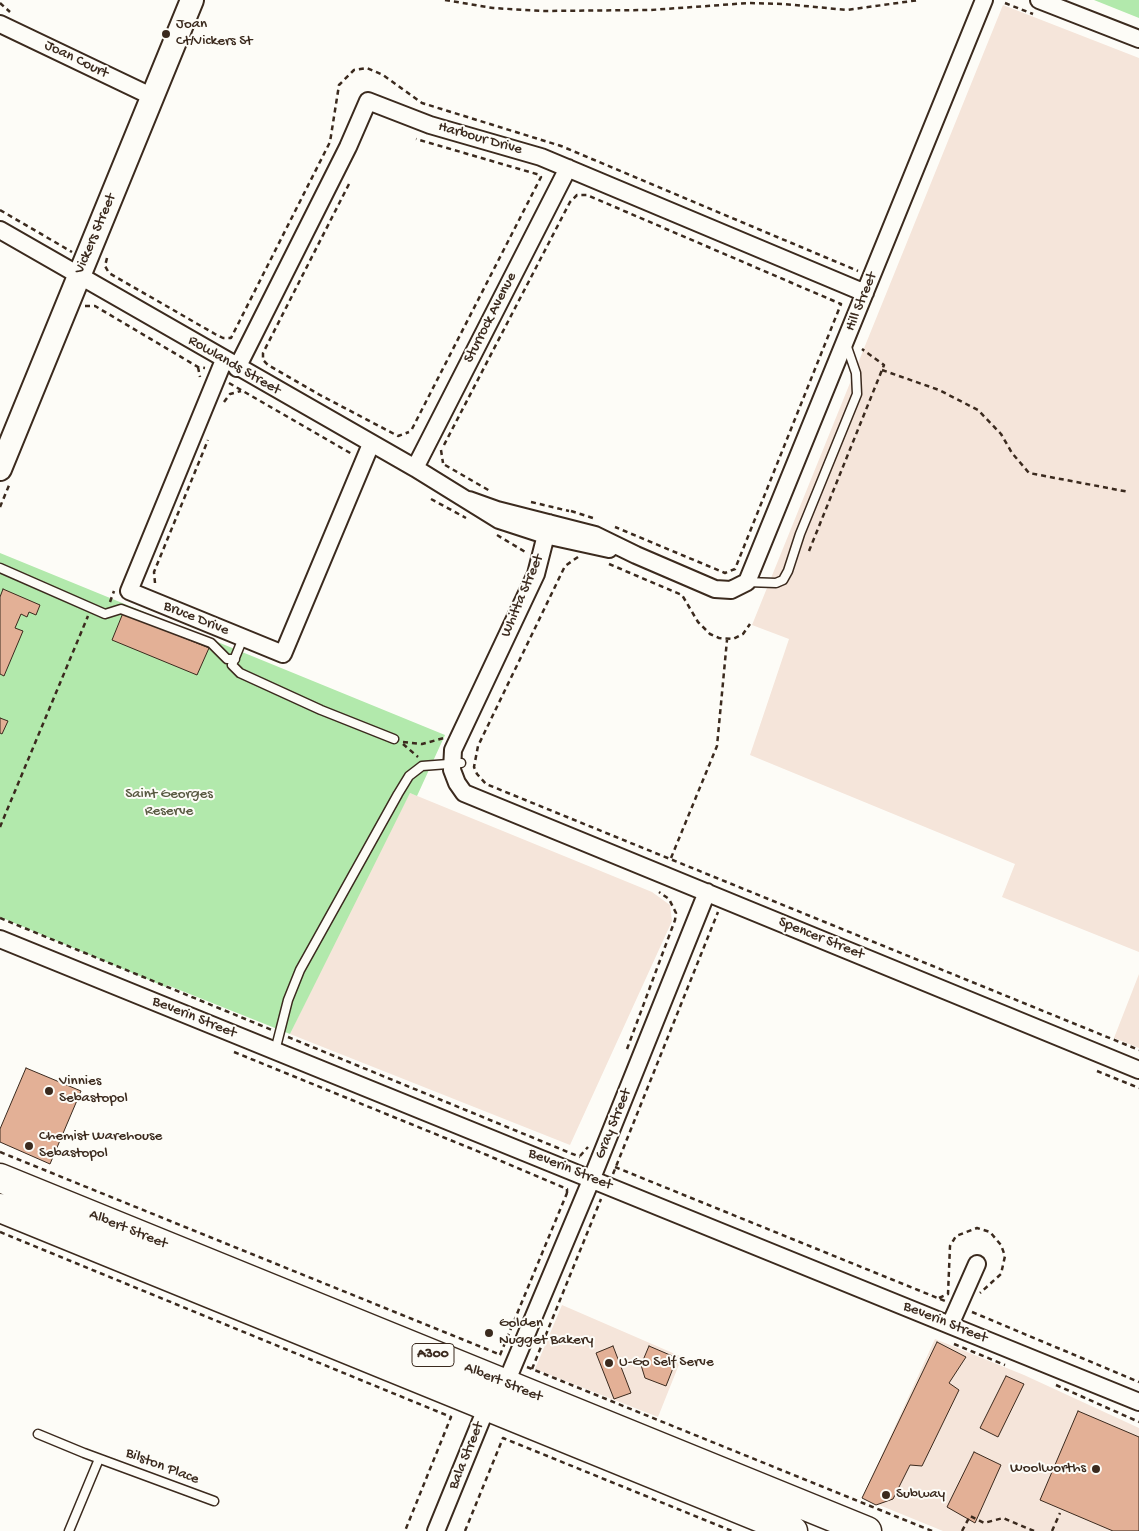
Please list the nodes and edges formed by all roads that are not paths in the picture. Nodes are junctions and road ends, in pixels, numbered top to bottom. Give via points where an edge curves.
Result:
1 (192, 0) edge
2 (984, 0) edge
3 (1039, 0) edge
4 (6, 19) edge
5 (1139, 38) edge
6 (153, 97) junction
7 (568, 168) junction
8 (0, 230) edge
9 (79, 276) junction
10 (865, 294) junction
11 (845, 343) junction
12 (231, 364) junction
13 (371, 444) junction
14 (415, 468) junction
15 (0, 469) edge
16 (550, 532) junction
17 (0, 568) edge
18 (747, 582) junction
19 (244, 638) junction
20 (235, 659) junction
21 (394, 740) dead end
22 (456, 764) junction
23 (463, 785) joint
24 (706, 892) junction
25 (0, 939) edge
26 (275, 1051) junction
27 (1139, 1070) edge
28 (0, 1178) edge
29 (592, 1178) junction
30 (0, 1208) edge
31 (977, 1264) dead end
32 (950, 1326) junction
33 (501, 1383) junction
34 (1139, 1402) edge
35 (491, 1408) junction
36 (38, 1434) dead end
37 (99, 1459) junction
38 (214, 1501) dead end
39 (70, 1531) edge
40 (436, 1531) edge
41 (794, 1531) edge
42 (866, 1531) edge

1 - 6 street, Vickers Street
2 - 10 street, Hill Street
3 - 5 street
4 - 6 street, Joan Court
6 - 9 street, Vickers Street
7 - 10 street, Harbour Drive
7 - 12 street, Harbour Drive via 423,122 368,100 348,147
7 - 14 street, Sturrock Avenue
8 - 9 street, Rowlands Street
9 - 12 street, Rowlands Street
9 - 15 street, Vickers Street
10 - 11 street, Hill Street
11 - 18 street, Hill Street
11 - 18 lane via 854,366 857,394 788,571 783,580 776,583
12 - 13 street, Rowlands Street
12 - 19 street, Bruce Drive via 218,376 129,591
13 - 14 street, Rowlands Street
13 - 19 street, Bruce Drive via 283,654
14 - 16 street, Rowlands Street via 507,524
16 - 18 street, Rowlands Street via 587,538 636,555 727,594
16 - 22 street, Whitta Street via 541,584
16 - 22 street, Whitta Street via 533,581 457,741
17 - 20 lane via 105,614 122,609 211,642 227,659
19 - 20 lane
20 - 21 lane via 232,665 240,673
22 - 23 street, Whitta Street
22 - 26 lane via 427,765 409,776 304,961 290,995
23 - 24 street, Spencer Street via 502,810
24 - 27 street, Spencer Street
24 - 29 street, Gray Street
25 - 26 street, Beverin Street
26 - 29 street, Beverin Street
28 - 33 highway, Albert Street / A300
29 - 32 street, Beverin Street
29 - 33 street, Gray Street
30 - 35 highway, Albert Street / A300
31 - 32 street
32 - 34 street, Beverin Street
33 - 35 street, Gray Street
33 - 42 highway, Albert Street / A300
35 - 40 street, Bala Street
35 - 41 highway, Albert Street / A300
36 - 37 lane, Bilston Place
37 - 38 lane, Bilston Place
37 - 39 lane

